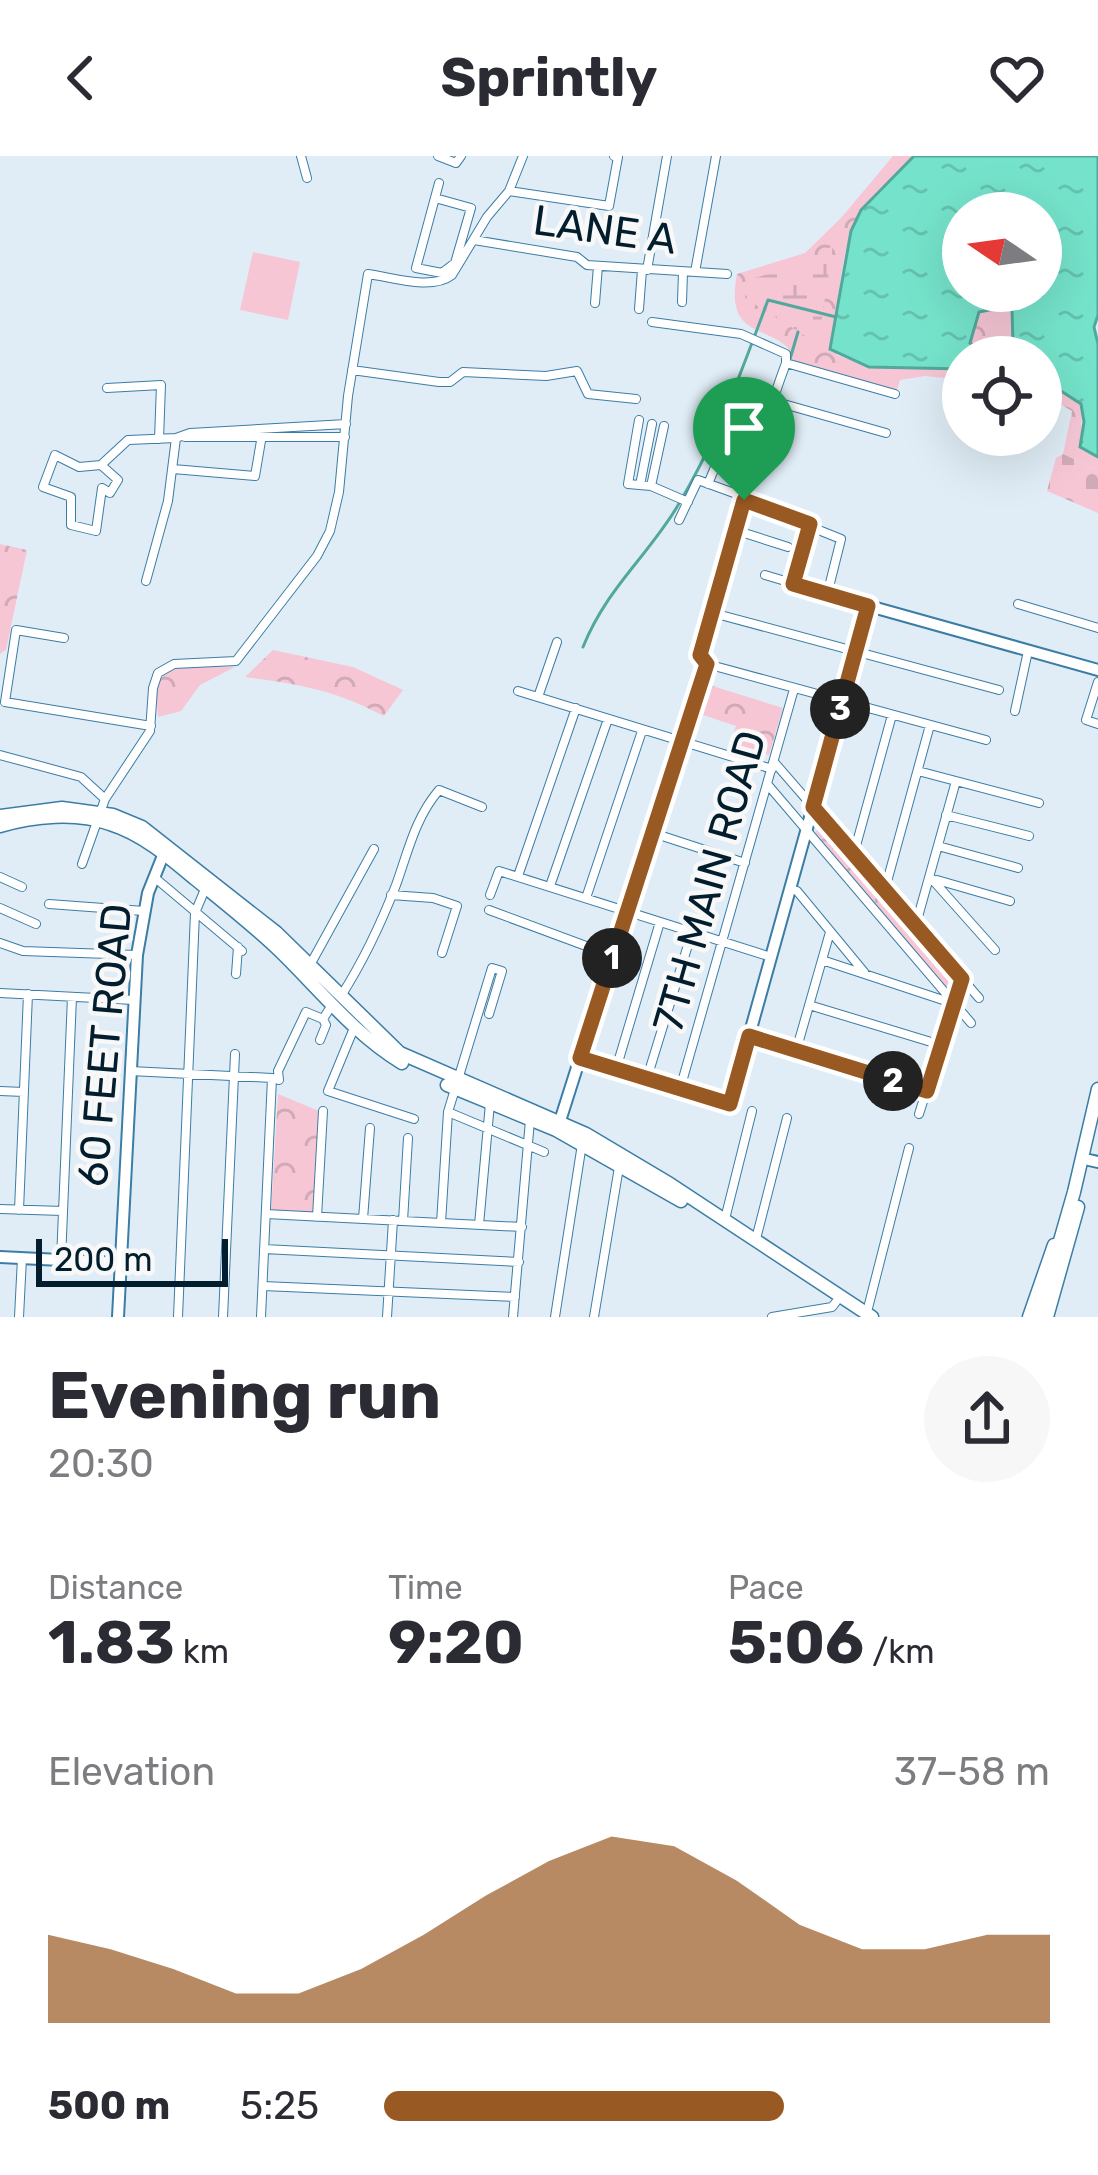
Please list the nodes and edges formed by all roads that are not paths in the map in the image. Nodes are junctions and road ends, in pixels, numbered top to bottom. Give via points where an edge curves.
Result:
1 (302, 156) edge
2 (438, 156) edge
3 (461, 156) edge
4 (524, 156) edge
5 (617, 156) edge
6 (667, 156) edge
7 (716, 156) edge
8 (307, 178) dead end
9 (439, 183) dead end
10 (509, 191) junction
11 (435, 198) junction
12 (474, 240) junction
13 (598, 266) junction
14 (416, 268) junction
15 (645, 270) junction
16 (683, 272) junction
17 (695, 272) junction
18 (727, 274) dead end
19 (413, 280) junction
20 (682, 302) dead end
21 (595, 303) dead end
22 (639, 309) dead end
23 (652, 322) dead end
24 (786, 362) junction
25 (352, 370) junction
26 (107, 388) dead end
27 (895, 394) dead end
28 (636, 399) dead end
29 (772, 401) junction
30 (639, 420) dead end
31 (346, 424) junction
32 (652, 424) dead end
33 (664, 426) dead end
34 (886, 433) dead end
35 (262, 434) junction
36 (345, 436) junction
37 (180, 437) junction
38 (159, 439) junction
39 (725, 443) dead end
40 (101, 465) junction
41 (173, 469) junction
42 (708, 484) junction
43 (645, 485) junction
44 (744, 499) junction
45 (684, 500) junction
46 (679, 520) dead end
47 (810, 524) junction
48 (737, 531) junction
49 (788, 547) dead end
50 (766, 575) dead end
51 (146, 580) dead end
52 (793, 584) junction
53 (827, 595) junction
54 (1018, 604) dead end
55 (868, 606) junction
56 (713, 613) junction
57 (1098, 628) edge
58 (64, 638) dead end
59 (556, 641) dead end
60 (1028, 651) junction
61 (855, 653) junction
62 (707, 664) junction
63 (1098, 670) edge
64 (1098, 682) edge
65 (794, 689) junction
66 (1000, 690) dead end
67 (518, 691) dead end
68 (538, 695) junction
69 (842, 702) junction
70 (576, 708) junction
71 (1015, 711) dead end
72 (892, 715) junction
73 (608, 719) junction
74 (1098, 724) edge
75 (930, 725) junction
76 (152, 726) junction
77 (642, 730) junction
78 (986, 740) dead end
79 (682, 744) junction
80 (0, 754) edge
81 (773, 766) junction
82 (918, 770) junction
83 (956, 781) junction
84 (767, 784) junction
85 (1039, 803) dead end
86 (482, 807) dead end
87 (813, 807) junction
88 (102, 811) junction
89 (946, 815) junction
90 (0, 816) edge
91 (0, 826) edge
92 (806, 830) junction
93 (653, 833) junction
94 (1029, 836) dead end
95 (938, 846) junction
96 (374, 849) dead end
97 (854, 854) junction
98 (166, 855) junction
99 (745, 863) junction
100 (82, 864) dead end
101 (1018, 868) dead end
102 (0, 877) edge
103 (518, 877) junction
104 (156, 878) junction
105 (930, 878) junction
106 (550, 886) junction
107 (22, 887) dead end
108 (206, 888) junction
109 (790, 889) junction
110 (885, 890) junction
111 (391, 895) junction
112 (490, 895) dead end
113 (586, 898) junction
114 (1010, 901) dead end
115 (49, 904) dead end
116 (0, 908) edge
117 (489, 910) dead end
118 (144, 911) junction
119 (628, 912) junction
120 (196, 913) junction
121 (661, 922) junction
122 (36, 924) dead end
123 (916, 926) junction
124 (692, 932) junction
125 (830, 932) junction
126 (722, 942) junction
127 (0, 943) edge
128 (995, 950) dead end
129 (442, 953) dead end
130 (137, 955) junction
131 (613, 956) junction
132 (771, 957) junction
133 (822, 960) junction
134 (309, 966) junction
135 (236, 974) dead end
136 (865, 974) junction
137 (962, 979) junction
138 (0, 994) edge
139 (28, 994) junction
140 (72, 997) junction
141 (979, 998) dead end
142 (134, 1000) junction
143 (336, 1000) junction
144 (954, 1003) junction
145 (809, 1005) junction
146 (489, 1014) dead end
147 (323, 1019) junction
148 (970, 1023) dead end
149 (355, 1026) junction
150 (749, 1036) junction
151 (320, 1040) dead end
152 (941, 1045) junction
153 (796, 1051) junction
154 (236, 1054) dead end
155 (580, 1058) junction
156 (616, 1069) junction
157 (128, 1071) junction
158 (189, 1072) junction
159 (236, 1075) junction
160 (646, 1078) junction
161 (276, 1081) junction
162 (455, 1084) junction
163 (680, 1089) junction
164 (1098, 1089) edge
165 (0, 1091) edge
166 (927, 1091) junction
167 (24, 1092) junction
168 (490, 1102) junction
169 (323, 1111) dead end
170 (752, 1111) dead end
171 (448, 1112) junction
172 (920, 1114) dead end
173 (787, 1118) dead end
174 (414, 1119) dead end
175 (530, 1119) junction
176 (560, 1121) junction
177 (1098, 1124) edge
178 (370, 1128) dead end
179 (485, 1128) junction
180 (408, 1138) dead end
181 (582, 1144) junction
182 (527, 1145) junction
183 (909, 1148) dead end
184 (544, 1152) dead end
185 (1094, 1161) edge
186 (620, 1165) junction
187 (0, 1209) edge
188 (19, 1210) junction
189 (63, 1211) junction
190 (266, 1214) junction
191 (317, 1217) junction
192 (363, 1219) junction
193 (725, 1220) junction
194 (398, 1221) junction
195 (441, 1223) junction
196 (479, 1225) junction
197 (523, 1227) junction
198 (756, 1239) junction
199 (1065, 1242) junction
200 (265, 1249) junction
201 (391, 1256) junction
202 (0, 1257) edge
203 (22, 1258) junction
204 (61, 1260) junction
205 (518, 1262) junction
206 (121, 1263) junction
207 (263, 1286) junction
208 (389, 1292) junction
209 (515, 1297) junction
210 (836, 1302) junction
211 (866, 1316) edge
212 (19, 1317) edge
213 (118, 1317) edge
214 (178, 1317) edge
215 (223, 1317) edge
216 (261, 1317) edge
217 (387, 1317) edge
218 (514, 1317) edge
219 (555, 1317) edge
220 (594, 1317) edge
221 (772, 1317) edge
222 (1029, 1317) edge
223 (1047, 1317) edge

1 - 8 street
2 - 3 street via 456,163
4 - 10 street
5 - 10 street via 609,206
6 - 15 street
7 - 17 street
9 - 11 street
10 - 12 street
11 - 14 street
11 - 14 street via 471,208 450,269
12 - 13 street, LANE A
12 - 19 street via 443,281
13 - 15 street, LANE A
13 - 21 street
14 - 19 street
15 - 16 street, LANE A
15 - 22 street
16 - 17 street, LANE A
16 - 20 street
17 - 18 street, LANE A
19 - 25 street via 368,274
23 - 24 street via 741,334 786,354
24 - 27 street
24 - 29 street
25 - 28 street via 440,382 464,372 577,371 588,394
25 - 31 street
26 - 38 street via 161,385
29 - 34 street
29 - 44 street
30 - 43 street via 628,484
31 - 35 street
31 - 36 street
32 - 43 street
33 - 43 street
35 - 36 street
35 - 37 street
35 - 41 street via 256,476
36 - 76 street via 317,556 236,661 174,664 158,673
37 - 38 street
37 - 41 street
38 - 40 street via 128,440
39 - 42 street
40 - 40 street via 118,480 110,493 102,488 96,531 71,525 71,497 43,487 55,454 79,467
41 - 51 street
42 - 44 street
42 - 45 street via 698,480
43 - 45 street
44 - 47 street
44 - 48 street
45 - 46 street
47 - 52 street
47 - 53 street via 841,539
48 - 49 street
48 - 56 street
50 - 52 street
52 - 53 street
53 - 55 street
54 - 57 street
55 - 60 street
55 - 61 street
56 - 61 street
56 - 62 street via 700,655
58 - 76 street via 16,630 5,702
59 - 68 street
60 - 63 street
60 - 71 street
61 - 66 street
61 - 69 street
62 - 65 street
62 - 79 street
64 - 74 street via 1086,720
65 - 69 street
65 - 81 street, 7TH MAIN ROAD
67 - 68 street
68 - 70 street
69 - 72 street
69 - 87 street
70 - 73 street
70 - 103 street
72 - 75 street
72 - 97 street
73 - 77 street
73 - 106 street
75 - 78 street
75 - 82 street
76 - 88 street
77 - 79 street
77 - 113 street
79 - 81 street
79 - 93 street
80 - 88 street via 81,777
81 - 84 street, 7TH MAIN ROAD
81 - 87 street
82 - 83 street
82 - 110 street
83 - 85 street
83 - 89 street
84 - 92 street
84 - 99 street, 7TH MAIN ROAD
86 - 111 street via 439,790
87 - 92 street
87 - 97 street
88 - 90 main road
88 - 91 main road
88 - 98 main road
88 - 100 street
88 - 134 main road via 170,845
89 - 94 street
89 - 95 street
92 - 109 street
92 - 144 street
93 - 99 street
93 - 119 street
95 - 101 street
95 - 105 street
96 - 134 street
97 - 110 street
98 - 104 street, 60 FEET ROAD
98 - 108 main road
99 - 126 street, 7TH MAIN ROAD
102 - 107 street
103 - 106 street
103 - 112 street via 499,871
104 - 118 street, 60 FEET ROAD
104 - 120 street
105 - 114 street
105 - 123 street
105 - 128 street
106 - 113 street
108 - 120 street
108 - 143 main road
109 - 125 street
109 - 132 street
110 - 123 street
111 - 129 street via 457,906
111 - 143 street
113 - 119 street
115 - 118 street
116 - 122 street
117 - 131 street
118 - 130 street, 60 FEET ROAD
119 - 121 street
119 - 131 street
120 - 135 street via 240,949
120 - 158 street
121 - 124 street
121 - 156 street
123 - 137 street
124 - 126 street
124 - 160 street
125 - 133 street
125 - 136 street
126 - 132 street
126 - 163 street, 7TH MAIN ROAD
127 - 130 street
130 - 142 street, 60 FEET ROAD
131 - 155 street
132 - 150 street
133 - 136 street
133 - 145 street
134 - 143 main road
136 - 144 street
137 - 141 street
137 - 144 street
138 - 139 street
139 - 140 street
139 - 167 street
140 - 142 street
140 - 189 street
142 - 157 street, 60 FEET ROAD
143 - 147 street
143 - 149 main road
143 - 162 main road via 400,1053
144 - 148 street
144 - 152 street
145 - 152 street
145 - 153 street
146 - 162 street via 502,971 492,968
147 - 151 street
147 - 161 street via 306,1012
149 - 162 main road via 398,1061
149 - 174 street via 328,1091
150 - 153 street
150 - 163 street via 730,1104
152 - 166 street
153 - 166 street
154 - 159 street
155 - 156 street
155 - 176 street
156 - 160 street
157 - 158 street
157 - 206 street, 60 FEET ROAD
158 - 159 street
158 - 214 street
159 - 161 street
159 - 215 street
160 - 163 street
161 - 190 street
162 - 168 main road
162 - 171 street
162 - 176 main road
164 - 199 main road
165 - 167 street
166 - 172 street
167 - 188 street
168 - 175 main road
168 - 179 street
169 - 191 street
170 - 193 street
171 - 179 street
171 - 195 street
173 - 198 street
175 - 181 main road
175 - 182 street
176 - 193 main road
177 - 185 main road
178 - 192 street
179 - 182 street
179 - 196 street
180 - 194 street
181 - 186 main road
181 - 219 street
182 - 184 street
182 - 197 street
183 - 211 street
185 - 199 main road
186 - 210 main road
186 - 220 street
187 - 188 street
188 - 189 street
189 - 204 street
190 - 191 street
190 - 200 street
191 - 192 street
192 - 194 street
193 - 198 main road
194 - 195 street
194 - 201 street
195 - 196 street
196 - 197 street
197 - 205 street
198 - 211 main road
199 - 222 main road via 1050,1251
199 - 223 main road
200 - 201 street
200 - 207 street
201 - 205 street
201 - 208 street
202 - 203 street
203 - 204 street
203 - 212 street
204 - 206 street
205 - 209 street
206 - 213 street, 60 FEET ROAD
207 - 208 street
207 - 216 street
208 - 209 street
208 - 217 street
209 - 218 street
210 - 211 main road
210 - 221 street

